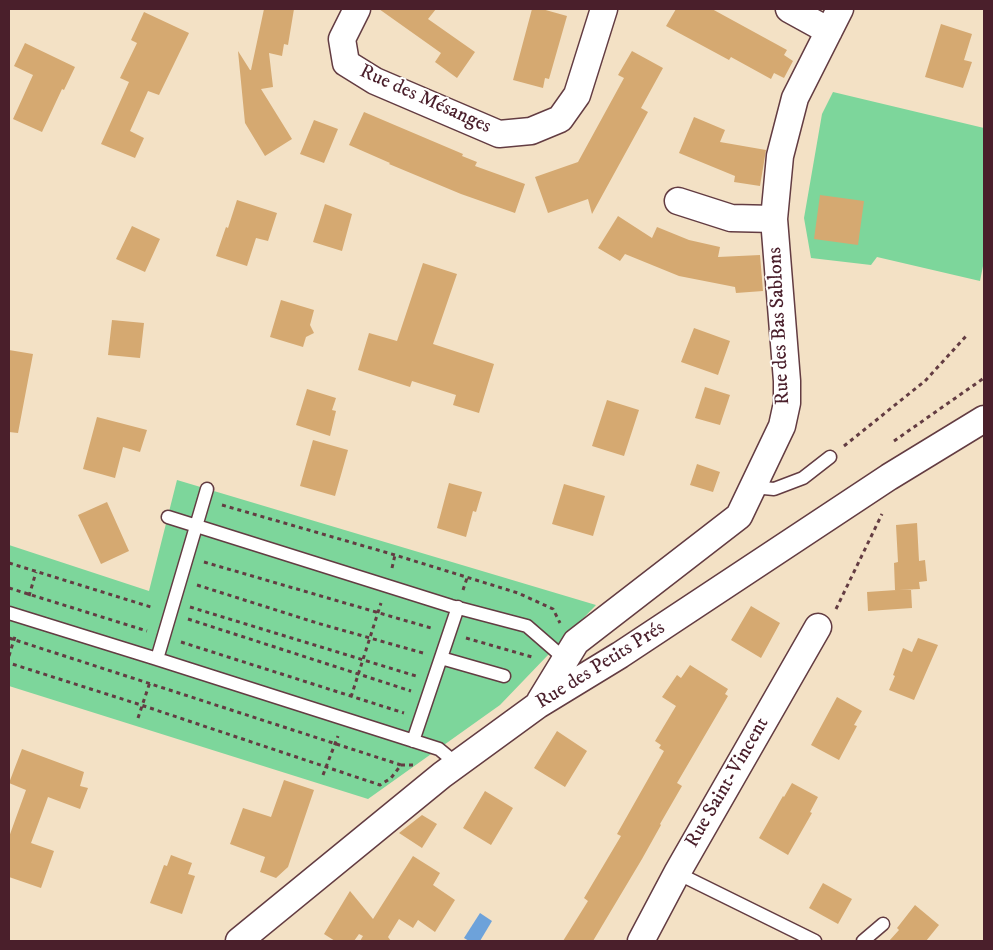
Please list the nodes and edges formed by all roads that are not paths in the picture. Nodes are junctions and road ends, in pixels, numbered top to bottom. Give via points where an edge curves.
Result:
1 (356, 9) edge
2 (604, 9) edge
3 (789, 9) edge
4 (835, 20) edge
5 (678, 201) dead end
6 (774, 219) junction
7 (984, 419) edge
8 (830, 457) road end
9 (753, 487) junction
10 (205, 494) road end
11 (168, 517) dead end
12 (196, 525) junction
13 (458, 607) junction
14 (9, 612) edge
15 (818, 627) road end
16 (556, 652) junction
17 (441, 658) junction
18 (157, 660) junction
19 (504, 676) dead end
20 (538, 705) junction
21 (413, 741) junction
22 (457, 764) junction
23 (677, 872) junction
24 (883, 924) dead end
25 (239, 941) edge
26 (640, 941) edge
27 (815, 941) edge
28 (863, 941) edge

1 - 2 street, Rue des Mésanges via 342,39 346,63 375,81 499,134 530,131 560,119 577,96
3 - 4 street
4 - 6 street, Rue des Bas Sablons via 795,98 780,156
5 - 6 street via 731,218
6 - 9 street, Rue des Bas Sablons via 787,403 782,426
7 - 20 street, Rue des Petits Prés
8 - 9 lane via 803,478 774,489
9 - 16 street, Rue des Bas Sablons via 739,516 576,642
10 - 12 lane
11 - 12 lane
12 - 13 lane
12 - 18 lane
13 - 16 lane via 526,626
13 - 17 lane
14 - 18 lane
15 - 23 street, Rue Saint-Vincent
16 - 20 street, Rue des Bas Sablons
17 - 19 lane
17 - 21 lane
18 - 21 lane
20 - 22 street, Rue des Petits Prés
21 - 22 lane via 439,749
22 - 25 street, Rue des Petits Prés
23 - 26 street, Rue Saint-Vincent
23 - 27 lane
24 - 28 lane

